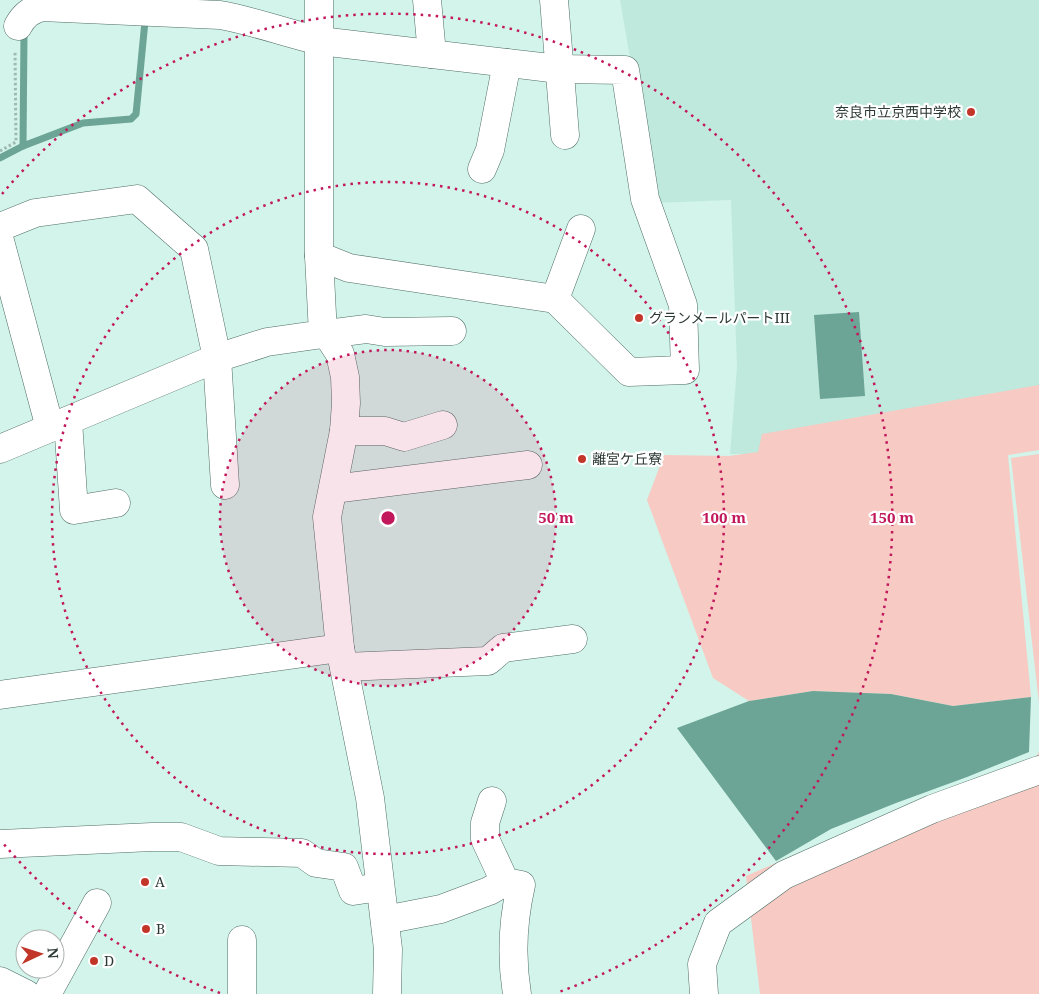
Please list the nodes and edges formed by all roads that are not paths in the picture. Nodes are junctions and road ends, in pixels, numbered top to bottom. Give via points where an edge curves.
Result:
1 (319, 0) edge
2 (428, 0) edge
3 (554, 0) edge
4 (18, 26) road end
5 (320, 41) junction
6 (432, 54) junction
7 (507, 63) junction
8 (559, 69) junction
9 (565, 135) dead end
10 (482, 169) dead end
11 (0, 227) edge
12 (581, 229) dead end
13 (0, 241) edge
14 (319, 256) junction
15 (555, 299) junction
16 (452, 331) dead end
17 (325, 334) junction
18 (217, 358) junction
19 (59, 425) junction
20 (443, 425) dead end
21 (344, 431) junction
22 (0, 449) edge
23 (528, 465) dead end
24 (226, 485) dead end
25 (333, 489) junction
26 (116, 503) dead end
27 (573, 638) dead end
28 (342, 658) junction
29 (0, 695) edge
30 (1039, 770) edge
31 (492, 800) dead end
32 (0, 844) edge
33 (505, 882) junction
34 (380, 887) junction
35 (97, 903) dead end
36 (385, 920) junction
37 (242, 940) dead end
38 (0, 982) edge
39 (26, 994) edge
40 (47, 994) edge
41 (242, 994) edge
42 (387, 994) edge
43 (517, 994) edge
44 (704, 994) edge

1 - 5 street
2 - 6 street
3 - 8 street
4 - 5 street via 30,10 41,7 210,15 244,19
5 - 6 street
5 - 14 street
6 - 7 street
7 - 8 street
7 - 10 street via 490,150
8 - 9 street
8 - 15 street via 624,70 645,199 682,305 685,370 629,372
11 - 18 street via 35,214 137,199 194,249
12 - 15 street
13 - 19 street
14 - 15 street via 349,268
14 - 17 street
16 - 17 street via 385,332 366,329
17 - 18 street via 267,342
17 - 21 street via 340,354 345,377
18 - 19 street
18 - 24 street
19 - 22 street
19 - 26 street via 74,510
20 - 21 street via 404,437 385,431
21 - 25 street
23 - 25 street
25 - 28 street via 327,517
27 - 28 street via 503,648 488,661
28 - 29 street
28 - 34 street via 370,798
30 - 44 street via 932,809 784,875 718,923 702,964
31 - 33 street via 485,823 485,839
32 - 34 street via 181,837 219,851 302,853 316,863 344,867 353,890
33 - 36 street via 441,909
33 - 43 street via 521,885 514,937
34 - 36 street
35 - 40 street
36 - 42 street
37 - 41 street
38 - 39 street

